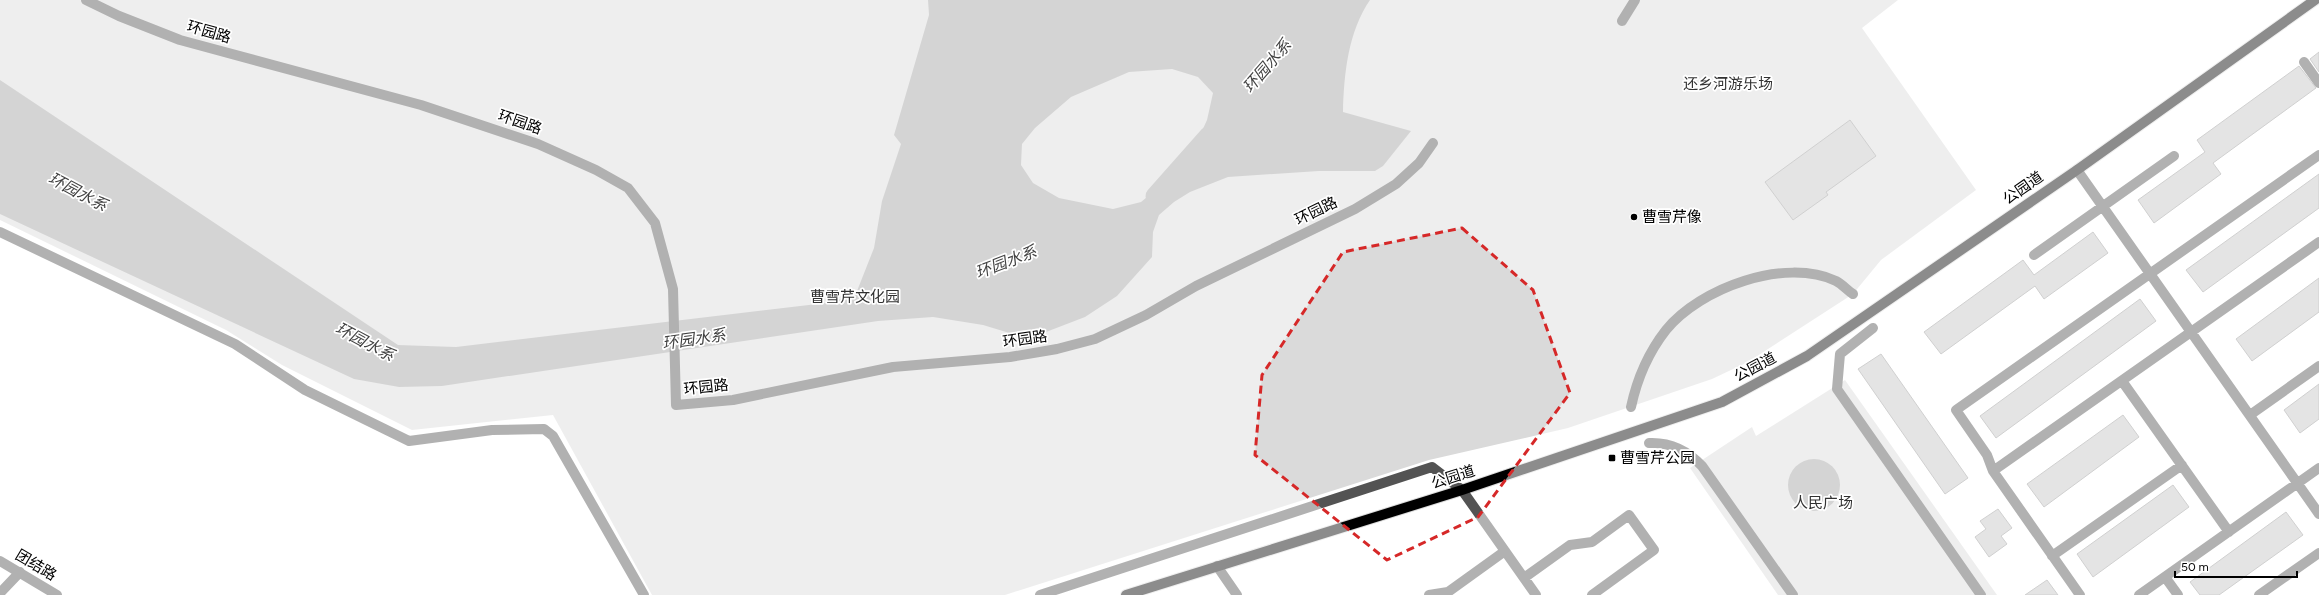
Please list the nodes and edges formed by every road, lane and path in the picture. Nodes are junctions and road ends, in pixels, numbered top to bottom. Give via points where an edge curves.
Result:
1 (86, 0) edge
2 (1635, 0) edge
3 (2315, 0) edge
4 (1622, 20) dead end
5 (2304, 62) dead end
6 (2319, 83) edge
7 (1433, 143) dead end
8 (2319, 155) edge
9 (2174, 156) dead end
10 (2077, 170) junction
11 (2102, 206) junction
12 (0, 232) edge
13 (2319, 242) edge
14 (2034, 255) dead end
15 (2150, 274) junction
16 (1853, 294) dead end
17 (1873, 328) dead end
18 (2192, 332) junction
19 (2319, 366) edge
20 (2122, 380) junction
21 (1631, 407) dead end
22 (2250, 415) junction
23 (1649, 443) dead end
24 (2182, 465) junction
25 (2319, 468) edge
26 (1993, 471) junction
27 (2297, 483) junction
28 (1462, 490) junction
29 (2319, 514) edge
30 (2228, 532) junction
31 (1505, 551) junction
32 (2319, 553) edge
33 (2052, 556) junction
34 (0, 561) edge
35 (1217, 566) junction
36 (20, 572) junction
37 (2165, 577) junction
38 (1524, 578) junction
39 (0, 594) edge
40 (57, 595) edge
41 (644, 595) edge
42 (1040, 595) edge
43 (1126, 595) edge
44 (1237, 595) edge
45 (1429, 595) edge
46 (1536, 595) edge
47 (1592, 595) edge
48 (1794, 595) edge
49 (1981, 595) edge
50 (2080, 595) edge
51 (2140, 595) edge
52 (2178, 595) edge
53 (2259, 595) edge

1 - 7 street, 环园路 via 180,40 420,104 538,144 596,170 628,188 655,224 673,289 676,405 733,400 893,367 1010,357 1057,350 1096,339 1146,316 1196,286 1355,209 1396,184 1419,163
2 - 4 street
3 - 10 main road, 公园道
5 - 6 street
8 - 15 street
9 - 11 street
10 - 11 street
10 - 28 main road, 公园道 via 1807,356 1722,402
11 - 14 street
11 - 15 street
12 - 41 street via 235,344 305,390 409,441 492,430 544,429 553,436
13 - 18 street
15 - 18 street
15 - 26 street via 1956,410 1987,455
16 - 21 street via 1836,281 1804,274 1781,274 1746,280 1716,291 1690,308 1667,329 1636,385
17 - 49 street via 1840,354 1837,389
18 - 20 street
18 - 22 street
19 - 22 street
20 - 24 street
20 - 26 street
22 - 27 street
23 - 48 street via 1662,442 1691,454
24 - 30 street
24 - 33 street
25 - 27 street
26 - 33 street
27 - 29 street
27 - 30 street
28 - 31 street
28 - 35 main road, 公园道
28 - 42 street via 1432,468
30 - 37 street
31 - 38 street
31 - 45 street via 1448,592
32 - 53 street
33 - 50 street
34 - 36 street, 团结路
35 - 43 main road, 公园道
35 - 44 street
36 - 39 street
36 - 40 street, 团结路
37 - 51 street
37 - 52 street
38 - 46 street
38 - 47 street via 1570,545 1592,542 1629,515 1654,550

